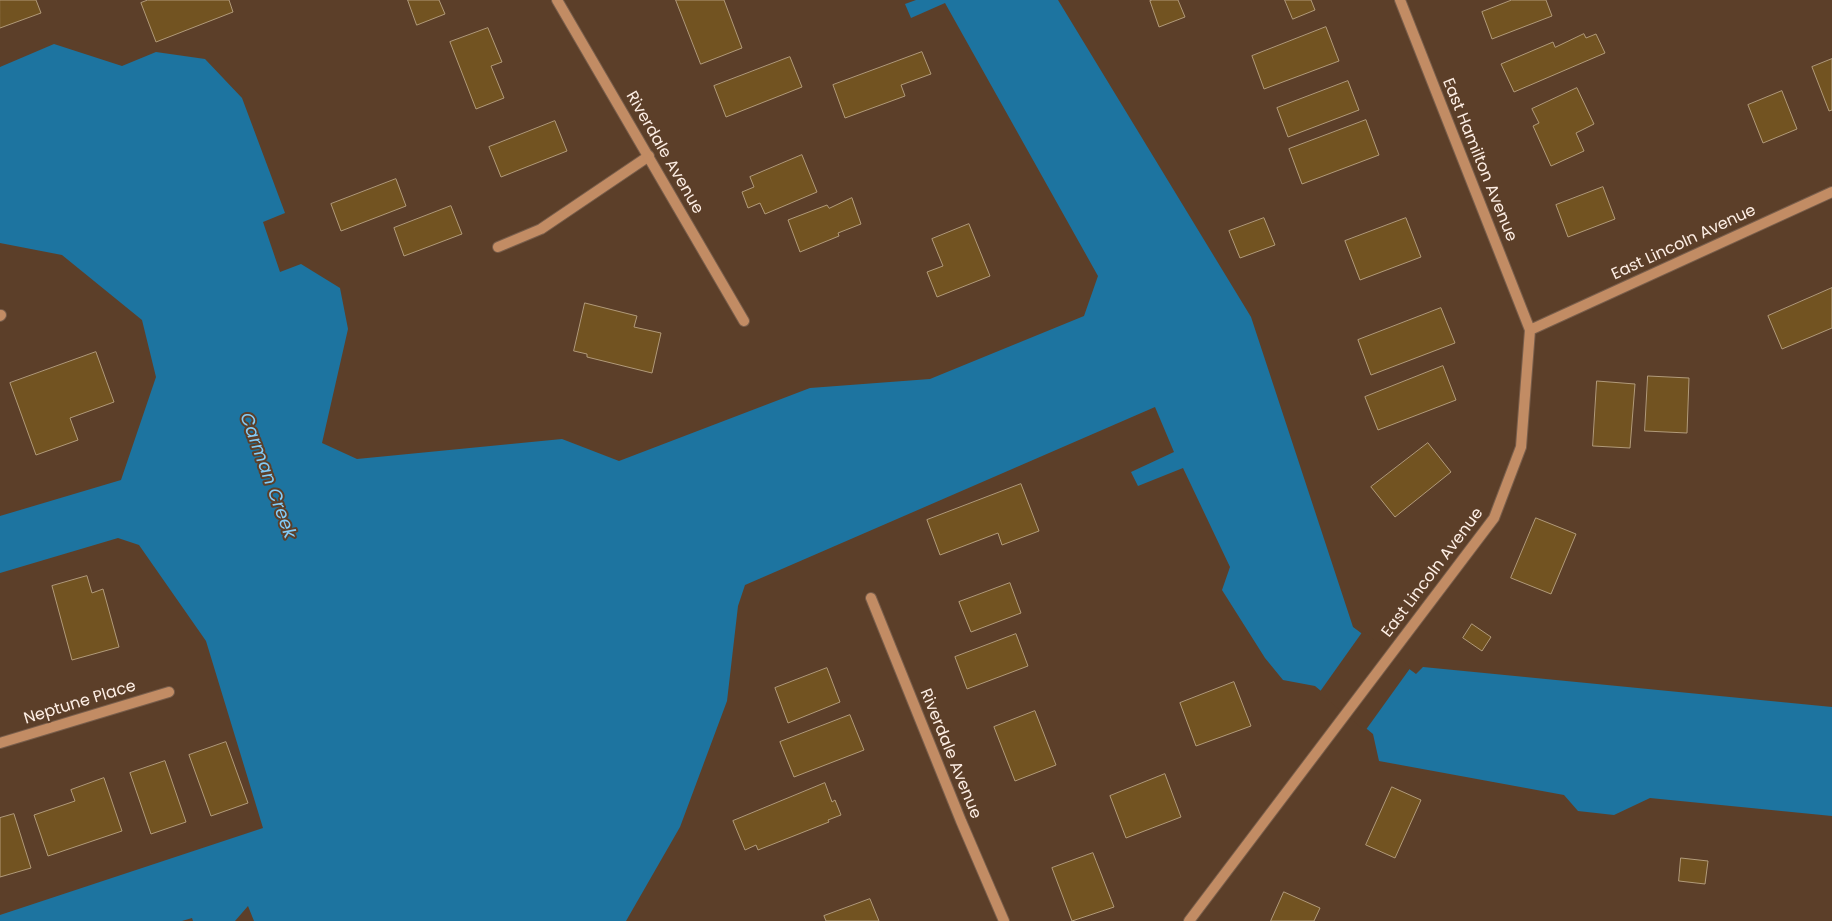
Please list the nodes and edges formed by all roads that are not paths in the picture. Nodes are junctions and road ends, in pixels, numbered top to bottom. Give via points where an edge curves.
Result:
1 (558, 0) edge
2 (1400, 0) edge
3 (648, 156) junction
4 (1832, 192) edge
5 (498, 247) dead end
6 (744, 321) dead end
7 (1530, 330) junction
8 (871, 598) dead end
9 (169, 692) dead end
10 (0, 743) edge
11 (1004, 921) edge
12 (1188, 921) edge

1 - 3 street, Riverdale Avenue
2 - 7 street, East Hamilton Avenue
3 - 5 street via 541,229
3 - 6 street, Riverdale Avenue
4 - 7 street, East Lincoln Avenue
7 - 12 street, East Lincoln Avenue via 1521,446 1494,518
8 - 11 street, Riverdale Avenue
9 - 10 street, Neptune Place

